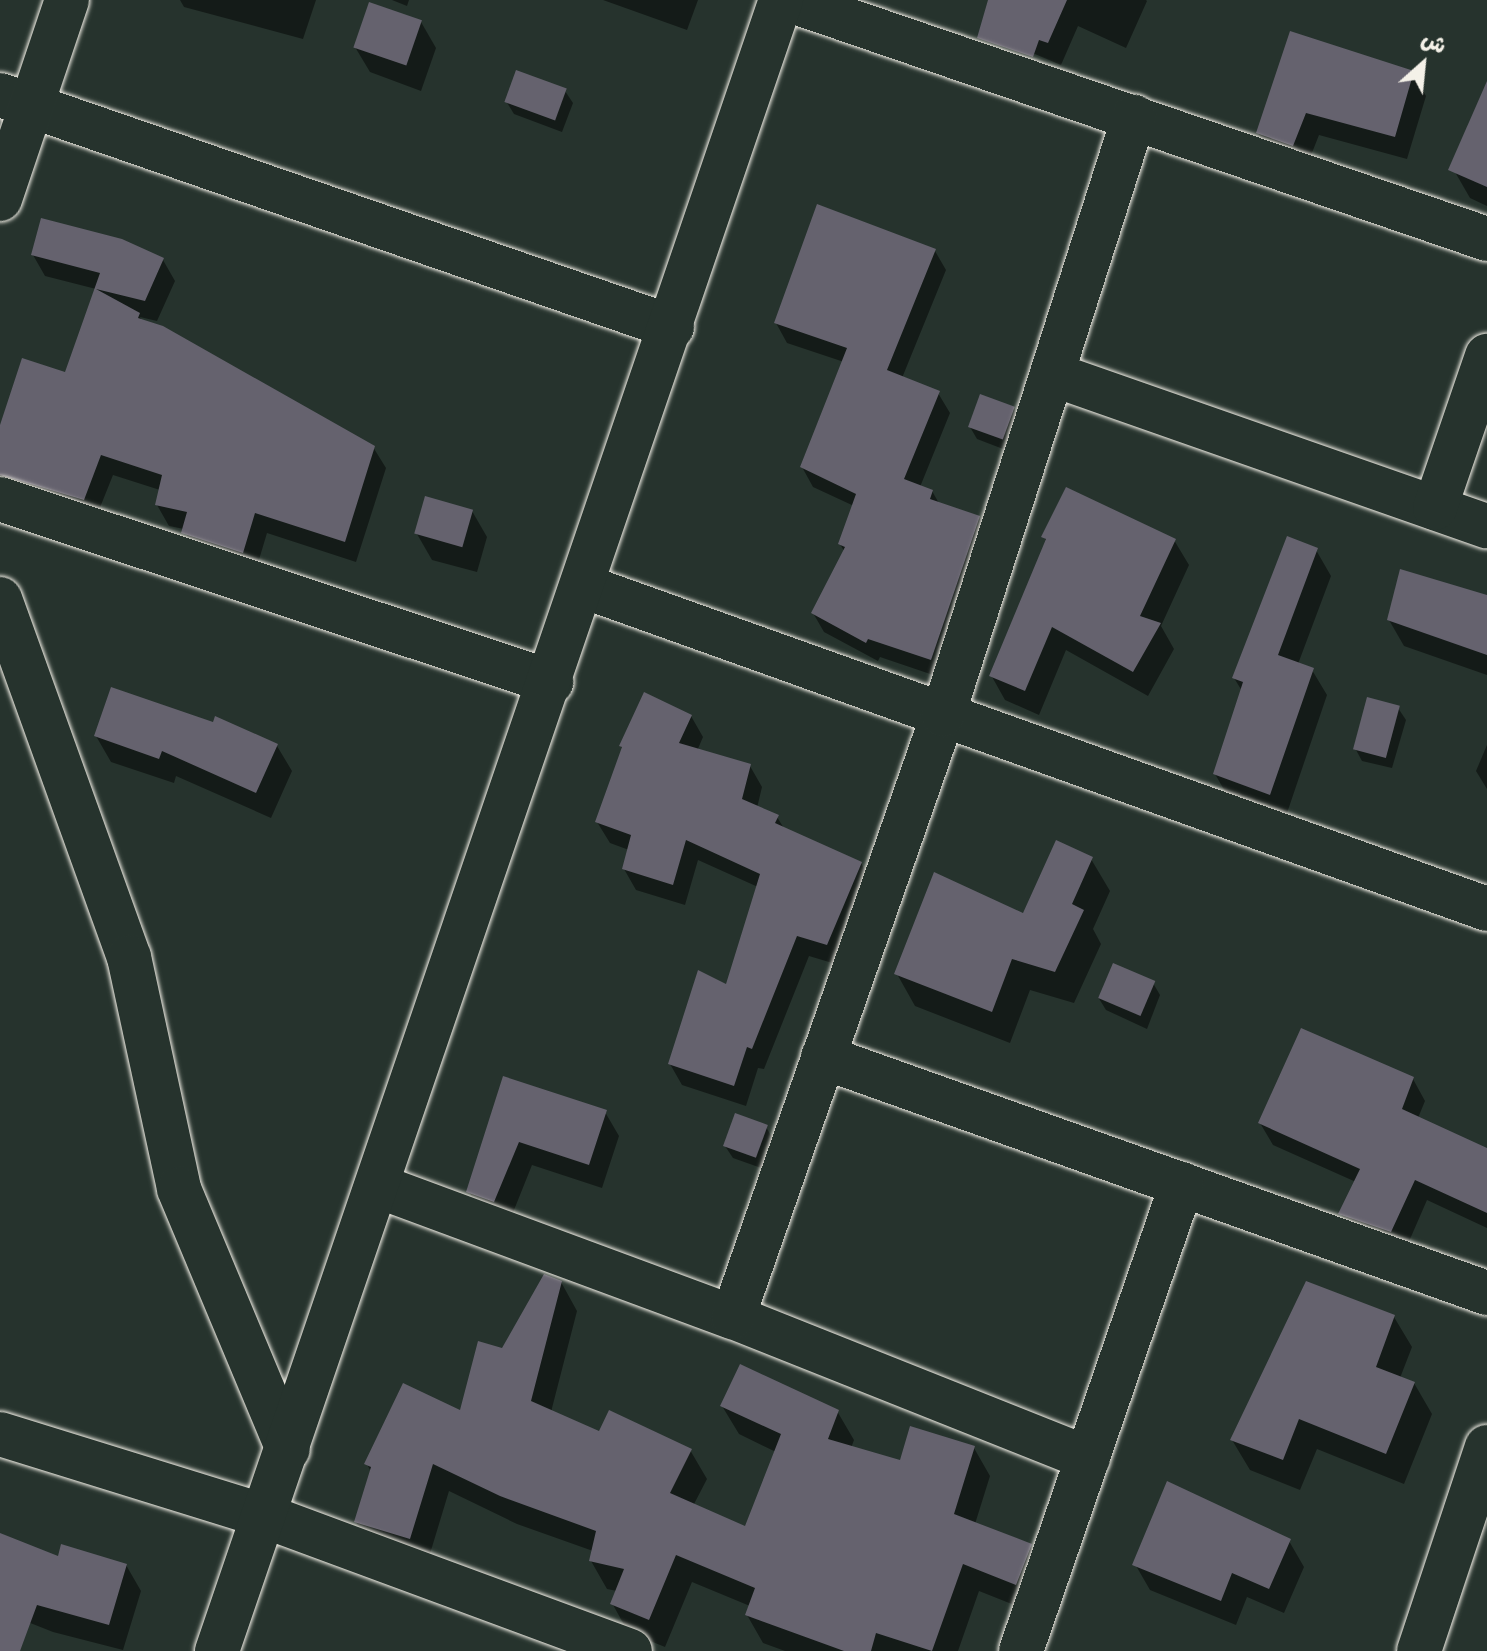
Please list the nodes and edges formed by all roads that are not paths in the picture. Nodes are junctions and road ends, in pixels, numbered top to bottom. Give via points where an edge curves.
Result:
1 (67, 0) edge
2 (781, 0) edge
3 (789, 0) edge
4 (16, 101) edge
5 (1134, 117) junction
6 (0, 199) edge
7 (1487, 239) edge
8 (672, 327) junction
9 (1487, 356) edge
10 (1052, 374) junction
11 (0, 499) edge
12 (1435, 508) junction
13 (1487, 526) edge
14 (583, 586) junction
15 (0, 599) edge
16 (9, 648) edge
17 (551, 682) junction
18 (943, 715) junction
19 (1487, 909) edge
20 (823, 1057) junction
21 (1182, 1184) junction
22 (378, 1186) junction
23 (1487, 1293) edge
24 (733, 1317) junction
25 (0, 1434) edge
26 (1487, 1447) edge
27 (288, 1449) junction
28 (1088, 1458) junction
29 (265, 1516) junction
30 (217, 1651) edge
31 (630, 1651) edge
32 (1021, 1651) edge
33 (1419, 1651) edge

1 - 4 street
2 - 8 street
3 - 5 street
4 - 6 street
4 - 8 street
5 - 7 street
5 - 10 street
8 - 14 street
9 - 12 street
10 - 12 street
10 - 18 street
11 - 17 street
12 - 13 street
14 - 17 street
14 - 18 street
15 - 16 street
16 - 27 street via 129,957 179,1189
17 - 22 street
18 - 19 street
18 - 20 street
20 - 21 street
20 - 24 street
21 - 23 street
21 - 28 street
22 - 24 street
22 - 27 street
24 - 28 street
25 - 29 street
26 - 33 street
27 - 29 street
28 - 32 street
29 - 30 street
29 - 31 street

